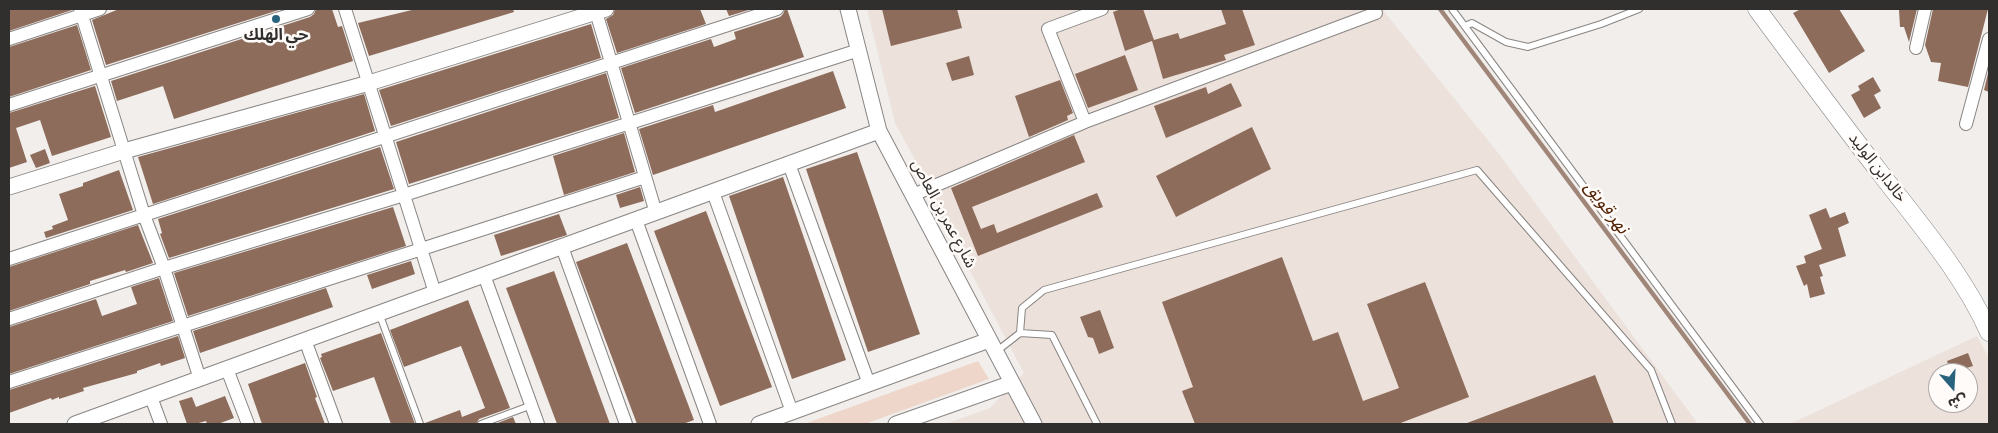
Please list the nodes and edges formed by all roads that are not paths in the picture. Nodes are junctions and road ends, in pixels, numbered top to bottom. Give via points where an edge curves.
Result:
1 (100, 9) edge
2 (308, 9) edge
3 (345, 9) edge
4 (777, 9) edge
5 (848, 9) edge
6 (1102, 9) edge
7 (1452, 9) edge
8 (1639, 9) edge
9 (1757, 9) edge
10 (1925, 9) edge
11 (601, 10) edge
12 (81, 12) edge
13 (1376, 14) dead end
14 (1465, 26) junction
15 (1989, 38) edge
16 (9, 39) edge
17 (1916, 48) dead end
18 (858, 50) junction
19 (611, 63) junction
20 (101, 74) junction
21 (368, 83) junction
22 (9, 105) edge
23 (1085, 122) junction
24 (629, 123) junction
25 (1966, 124) dead end
26 (879, 131) junction
27 (386, 136) junction
28 (124, 152) junction
29 (789, 164) junction
30 (645, 177) junction
31 (9, 187) edge
32 (713, 192) junction
33 (404, 195) junction
34 (913, 195) junction
35 (656, 213) junction
36 (144, 214) junction
37 (636, 220) junction
38 (562, 247) junction
39 (421, 249) junction
40 (9, 259) edge
41 (164, 268) junction
42 (484, 275) junction
43 (435, 293) junction
44 (379, 313) junction
45 (9, 319) edge
46 (183, 326) junction
47 (1989, 332) edge
48 (1020, 333) junction
49 (305, 340) junction
50 (992, 346) junction
51 (227, 368) junction
52 (200, 379) junction
53 (9, 382) edge
54 (1012, 383) junction
55 (869, 384) junction
56 (151, 396) junction
57 (532, 405) junction
58 (792, 412) junction
59 (77, 424) edge
60 (161, 424) edge
61 (248, 424) edge
62 (336, 424) edge
63 (420, 424) edge
64 (481, 424) edge
65 (538, 424) edge
66 (626, 424) edge
67 (710, 424) edge
68 (759, 424) edge
69 (896, 424) edge
70 (1034, 424) edge
71 (1097, 424) edge
72 (1672, 424) edge
73 (1760, 424) edge

1 - 12 street
2 - 20 street
3 - 21 street
4 - 19 street
5 - 18 street, شارع عمر بن العاص
6 - 23 street via 1048,29
7 - 14 lane
8 - 14 lane via 1528,47 1506,42 1472,24
9 - 47 main road, خالدابن الوليد via 1926,232 1978,306
10 - 17 street
11 - 19 street
11 - 21 street
12 - 16 street
12 - 20 street
13 - 23 street
14 - 73 lane
15 - 25 street
18 - 24 street
18 - 26 street, شارع عمر بن العاص
19 - 24 street
19 - 27 street
20 - 22 street
20 - 28 street
21 - 27 street
21 - 28 street
23 - 34 street
24 - 30 street
24 - 33 street
26 - 29 street
26 - 34 street, شارع عمر بن العاص
27 - 33 street
27 - 36 street
28 - 31 street
28 - 36 street
29 - 32 street
29 - 55 street
30 - 35 street
30 - 39 street
32 - 35 street
32 - 58 street
33 - 39 street
33 - 41 street
34 - 50 street, شارع عمر بن العاص
35 - 37 street
36 - 40 street
36 - 41 street
37 - 38 street
37 - 67 street
38 - 42 street
38 - 66 street
39 - 43 street
39 - 46 street
41 - 45 street
41 - 46 street
42 - 43 street
42 - 57 street
43 - 44 street
44 - 49 street
44 - 63 lane
46 - 52 street
46 - 53 street
48 - 50 lane
48 - 71 lane via 1052,335
48 - 72 lane via 1022,308 1044,290 1477,170 1651,370
49 - 51 street
49 - 62 street
50 - 54 street, شارع عمر بن العاص
50 - 55 street
51 - 52 street
51 - 61 street
52 - 56 street
54 - 69 street
54 - 70 street, شارع عمر بن العاص
55 - 58 street
56 - 59 street
56 - 60 street
57 - 64 lane
57 - 65 street
58 - 68 street

